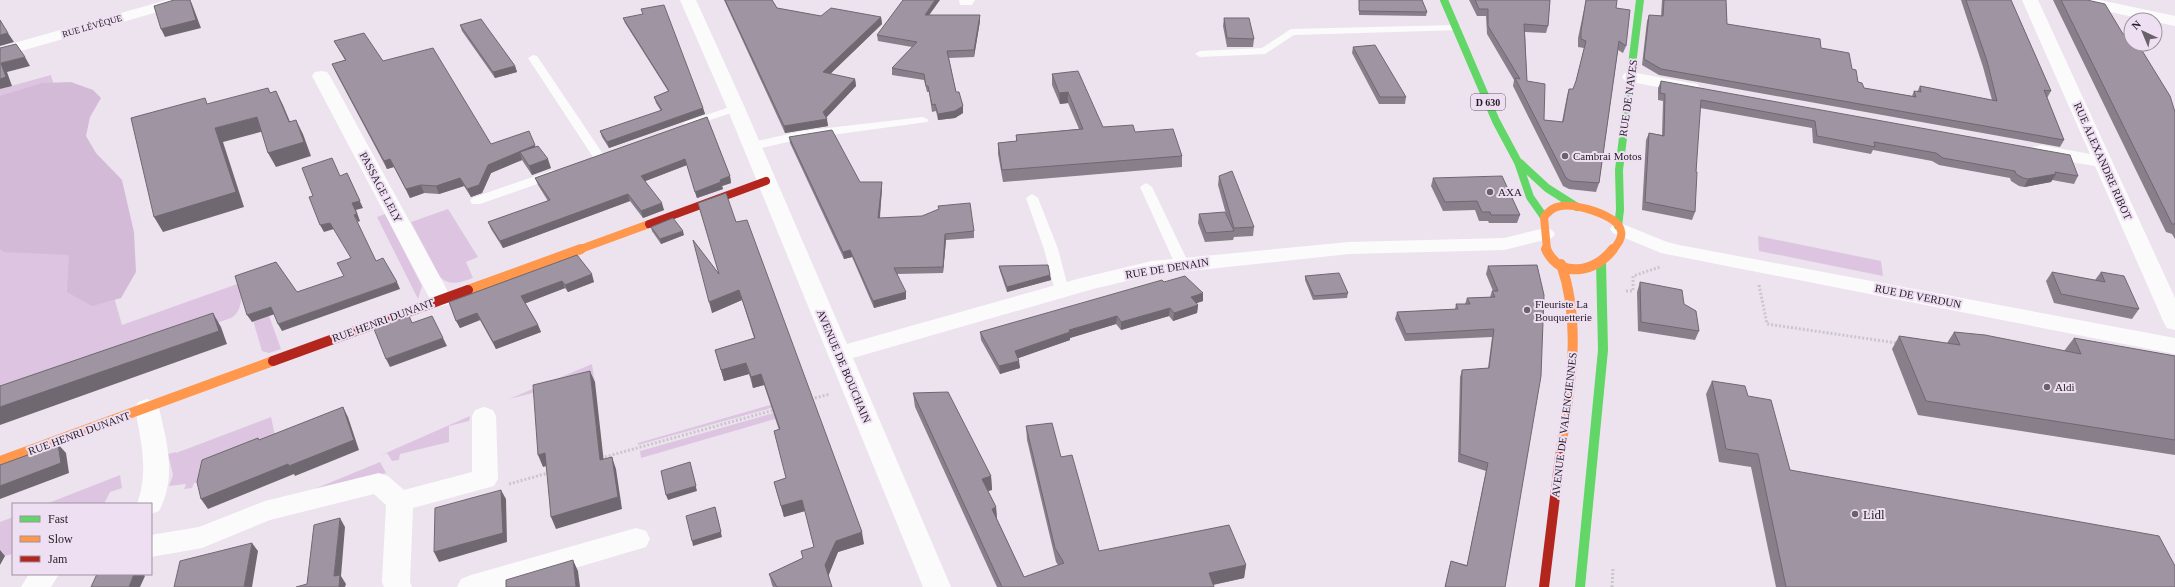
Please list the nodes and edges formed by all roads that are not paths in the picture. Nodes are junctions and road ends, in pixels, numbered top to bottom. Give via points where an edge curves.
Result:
1 (184, 0) edge
2 (688, 0) edge
3 (1444, 0) edge
4 (1640, 0) edge
5 (2030, 0) edge
6 (2078, 0) edge
7 (2175, 21) edge
8 (1456, 28) junction
9 (0, 52) edge
10 (1200, 54) dead end
11 (533, 58) dead end
12 (322, 76) dead end
13 (1631, 78) junction
14 (1709, 91) edge
15 (736, 108) junction
16 (922, 120) dead end
17 (678, 128) edge
18 (752, 146) junction
19 (2021, 147) edge
20 (613, 152) edge
21 (599, 157) junction
22 (584, 162) edge
23 (1518, 162) junction
24 (2103, 162) junction
25 (563, 170) edge
26 (766, 181) junction
27 (1146, 187) dead end
28 (1619, 196) junction
29 (1032, 198) dead end
30 (476, 201) dead end
31 (1577, 206) junction
32 (1596, 211) junction
33 (1545, 226) junction
34 (1619, 234) junction
35 (1504, 244) junction
36 (1556, 260) junction
37 (1601, 262) junction
38 (1182, 264) junction
39 (1062, 291) junction
40 (441, 299) junction
41 (2175, 323) edge
42 (2175, 346) edge
43 (839, 354) junction
44 (147, 408) junction
45 (484, 416) dead end
46 (1561, 456) junction
47 (0, 461) edge
48 (1566, 476) dead end
49 (400, 502) junction
50 (150, 503) edge
51 (636, 539) dead end
52 (152, 546) edge
53 (44, 575) edge
54 (35, 587) edge
55 (398, 587) edge
56 (471, 587) edge
57 (937, 587) edge
58 (1544, 587) edge
59 (1580, 587) edge

1 - 9 street, RUE LÉVÊQUE
2 - 15 street, AVENUE DE BOUCHAIN
3 - 8 main road, D 630
4 - 13 main road, RUE DE NAVES
5 - 24 street, RUE ALEXANDRE RIBOT
6 - 7 street
8 - 10 lane via 1291,32 1265,51
8 - 23 main road, D 630 via 1496,121
11 - 21 lane
12 - 40 street, PASSAGE LELY
13 - 14 street
13 - 28 main road, RUE DE NAVES via 1619,170
15 - 17 lane
15 - 18 street, AVENUE DE BOUCHAIN
16 - 18 lane via 802,136
18 - 26 street, AVENUE DE BOUCHAIN
19 - 24 street
20 - 21 lane
21 - 22 lane
23 - 31 main road, D 630 via 1547,188
23 - 33 main road, D 630 via 1532,202
24 - 41 street, RUE ALEXANDRE RIBOT
25 - 30 lane
26 - 40 main road, RUE HENRI DUNANT
26 - 43 street, AVENUE DE BOUCHAIN
27 - 38 lane
28 - 32 main road via 1609,205
28 - 34 main road, RUE DE NAVES
29 - 39 lane via 1051,249
31 - 32 main road
31 - 33 main road via 1556,206 1549,211
32 - 34 main road via 1610,218
33 - 35 street, RUE DE DENAIN
33 - 36 main road via 1546,248
34 - 37 main road
34 - 42 street, RUE DE VERDUN via 1664,256
35 - 36 street, RUE DE DENAIN
35 - 38 street, RUE DE DENAIN via 1357,248
36 - 37 main road via 1575,269 1595,266
36 - 46 main road, AVENUE DE VALENCIENNES via 1570,286 1574,325 1572,366
37 - 59 main road via 1599,287 1603,334 1600,392
38 - 39 street, RUE DE DENAIN via 1132,272
39 - 43 street, RUE DE DENAIN
40 - 44 main road, RUE HENRI DUNANT
43 - 57 street, AVENUE DE BOUCHAIN
44 - 47 main road, RUE HENRI DUNANT
44 - 50 street via 158,469 158,481
45 - 49 street via 485,479
46 - 48 main road
46 - 58 main road, AVENUE DE VALENCIENNES
49 - 52 street via 379,483 265,511 202,537
49 - 55 street via 396,582
51 - 56 street
53 - 54 street

